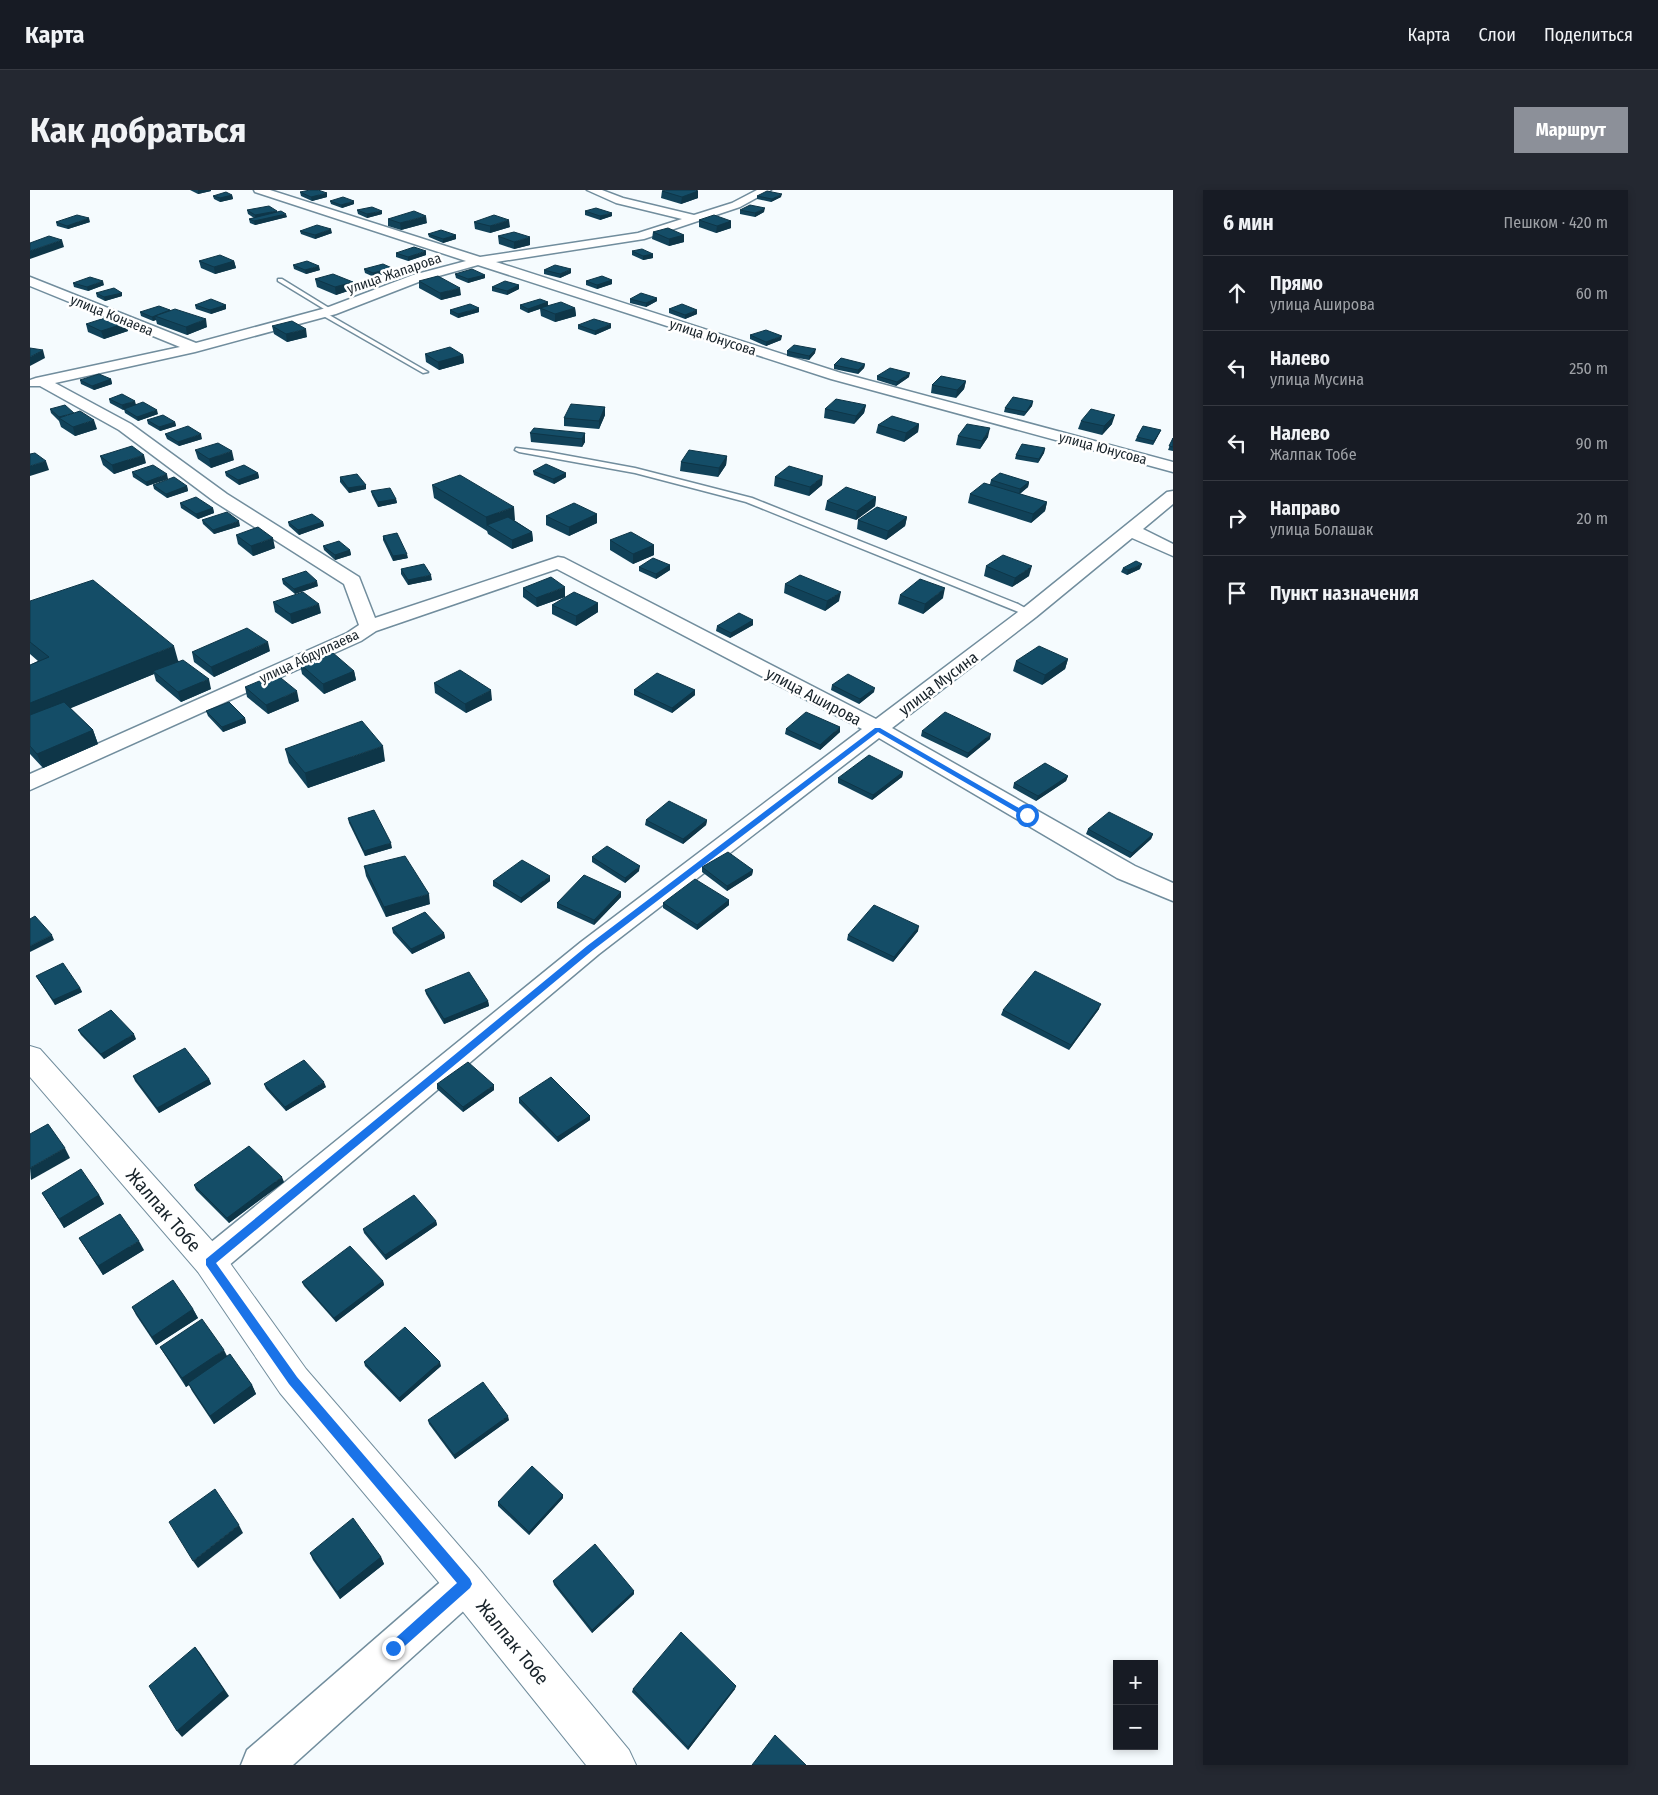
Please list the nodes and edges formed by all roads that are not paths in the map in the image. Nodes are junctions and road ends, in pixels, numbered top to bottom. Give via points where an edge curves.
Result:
1 (259, 190) edge
2 (592, 190) edge
3 (766, 190) edge
4 (698, 219) junction
5 (478, 261) junction
6 (280, 280) dead end
7 (30, 281) edge
8 (326, 312) junction
9 (195, 348) junction
10 (425, 372) dead end
11 (35, 382) edge
12 (519, 450) dead end
13 (1173, 467) edge
14 (1173, 496) edge
15 (1132, 531) junction
16 (1173, 551) edge
17 (1029, 613) junction
18 (369, 627) junction
19 (878, 729) junction
20 (30, 783) edge
21 (1173, 893) edge
22 (30, 1056) edge
23 (210, 1262) junction
24 (466, 1584) junction
25 (262, 1765) edge
26 (614, 1765) edge

1 - 5 street, улица Юнусова
2 - 4 street via 620,201
3 - 4 street, улица Жапарова
4 - 5 street, улица Жапарова via 640,236
5 - 8 street, улица Жапарова via 417,278
5 - 13 street, улица Юнусова via 836,376
6 - 8 lane
7 - 9 street, улица Конаева
8 - 9 street, улица Жапарова
8 - 10 lane
9 - 11 street, улица Жапарова
11 - 18 street, улица Абдуллаева via 126,427 221,498 352,581
12 - 17 lane via 587,459 749,500
14 - 15 street, улица Мусина
15 - 16 street
15 - 17 street, улица Мусина
17 - 19 street, улица Мусина
18 - 19 street, улица Аширова via 558,562
18 - 20 street, улица Абдуллаева via 354,637
19 - 21 street, улица Аширова via 1126,872
19 - 23 street, улица Мусина via 590,948
22 - 23 main road, Жалпак Тобе
23 - 24 main road, Жалпак Тобе via 293,1381
24 - 25 street
24 - 26 main road, Жалпак Тобе

